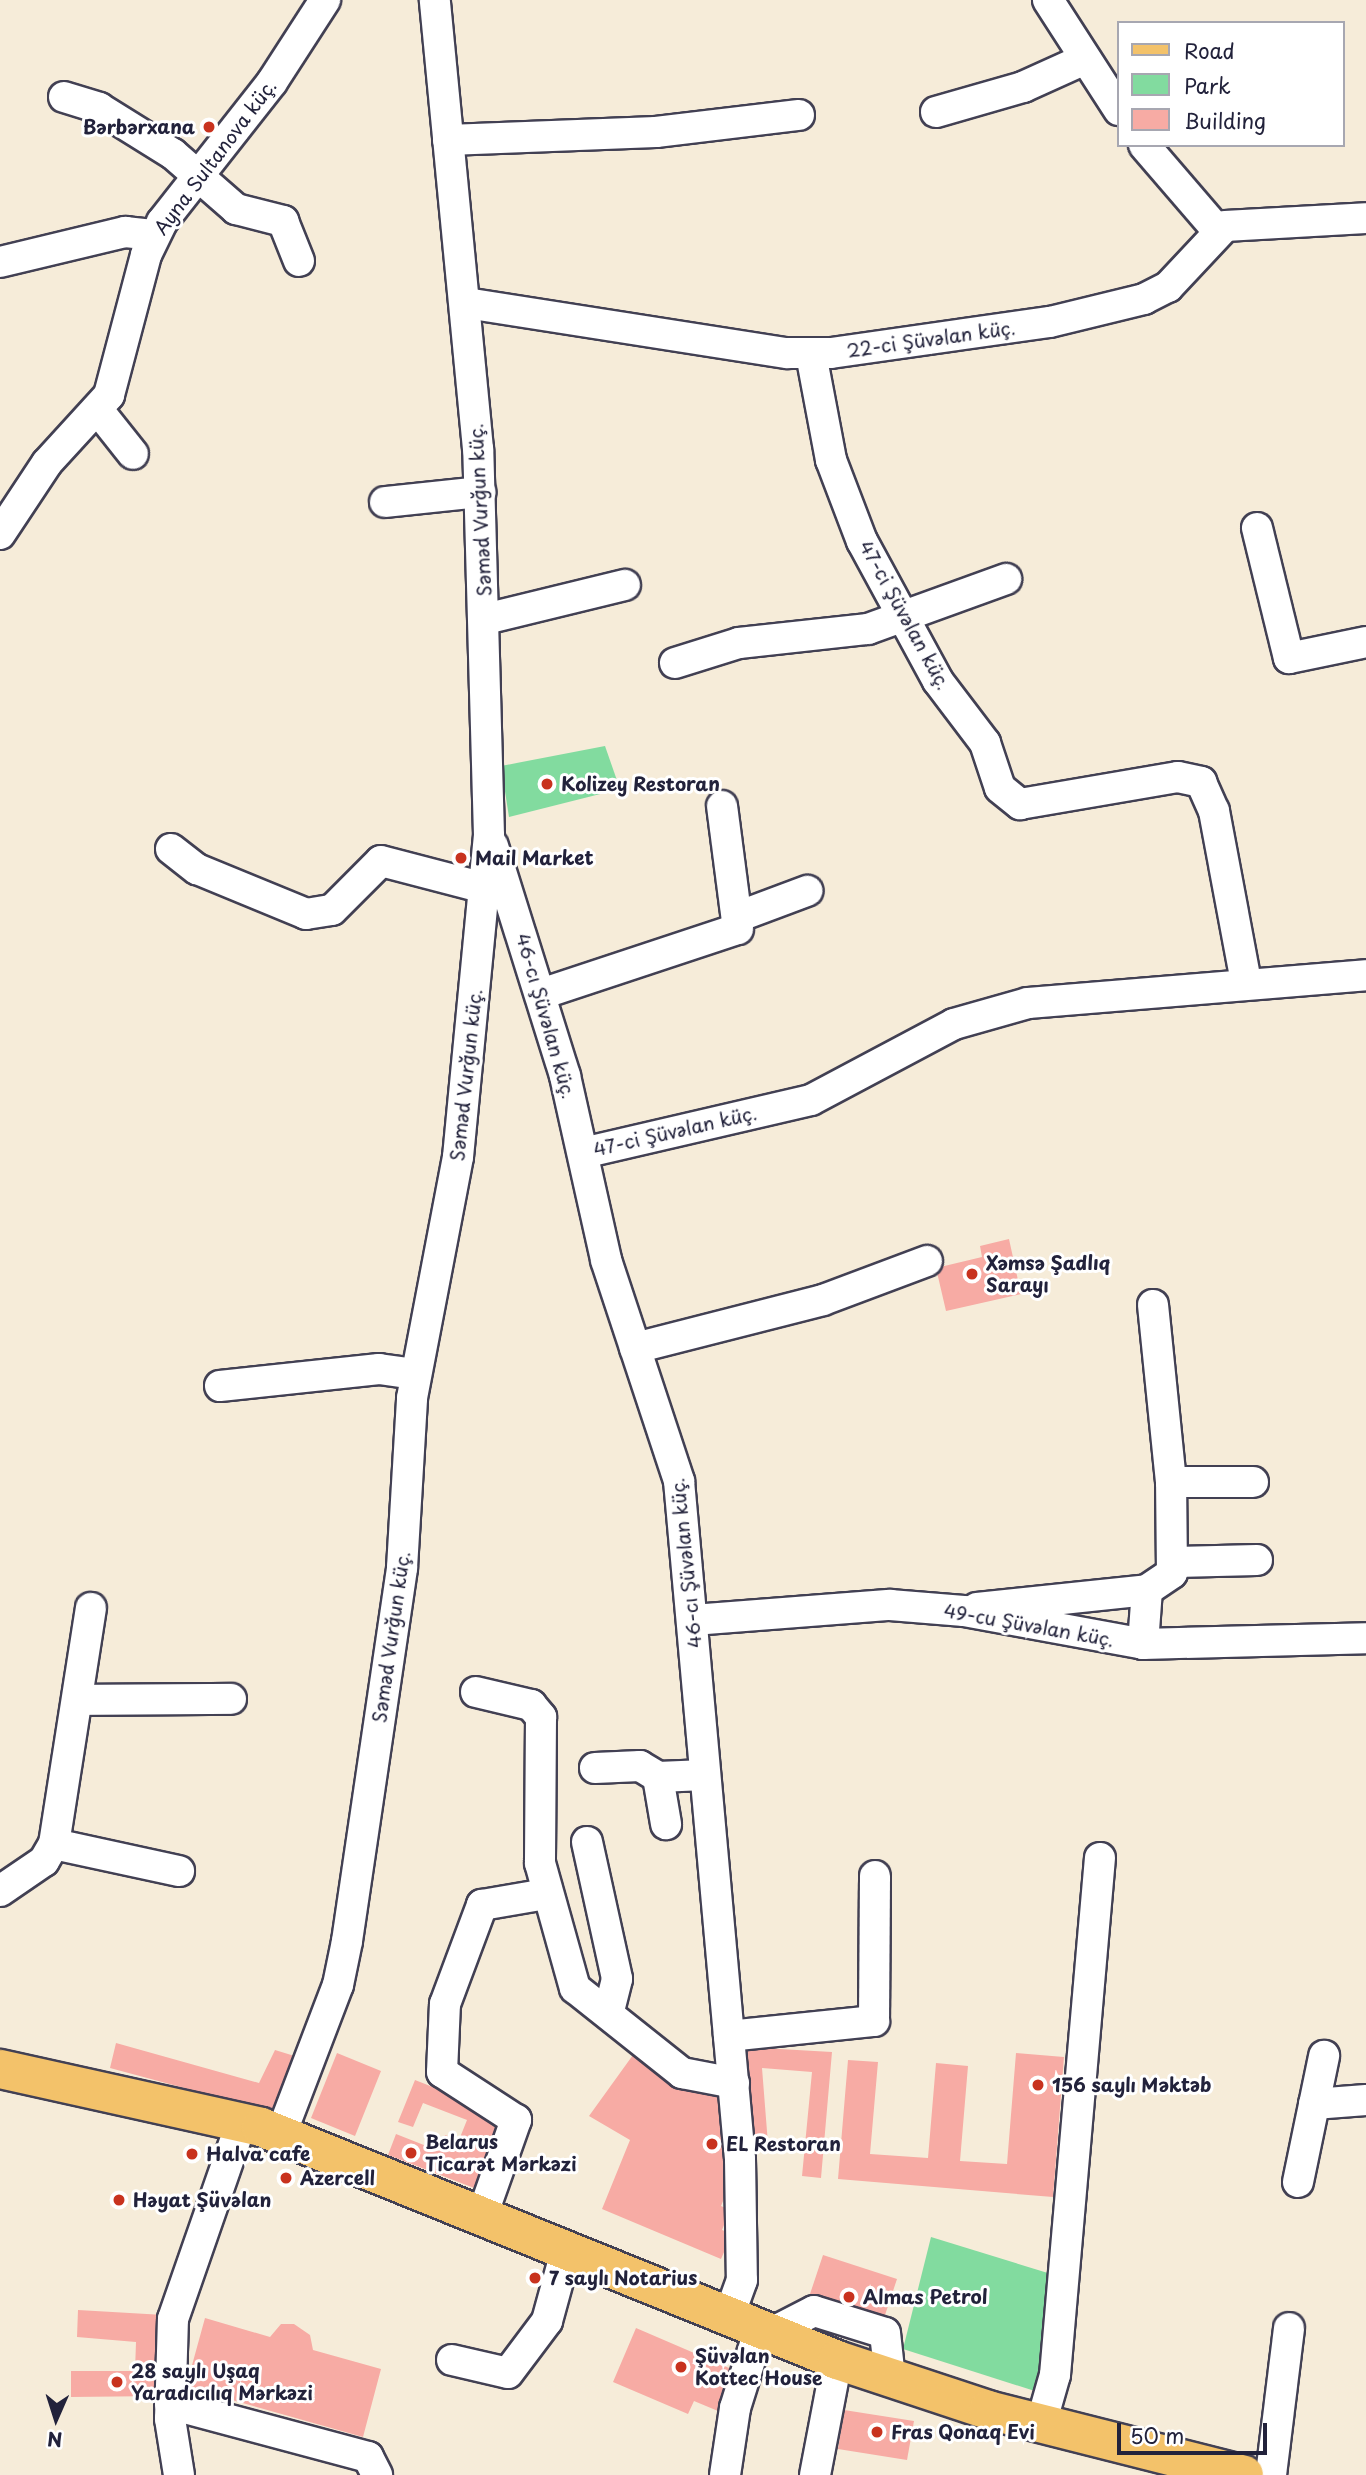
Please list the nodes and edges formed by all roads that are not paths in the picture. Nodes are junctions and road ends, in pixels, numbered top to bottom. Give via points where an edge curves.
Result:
1 (325, 0) edge
2 (435, 0) edge
3 (1048, 0) edge
4 (1084, 59) junction
5 (64, 97) dead end
6 (1118, 109) edge
7 (936, 111) dead end
8 (799, 115) dead end
9 (448, 140) junction
10 (1146, 147) edge
11 (198, 177) junction
12 (1366, 218) edge
13 (1217, 230) junction
14 (155, 235) junction
15 (299, 261) dead end
16 (0, 262) edge
17 (466, 303) junction
18 (811, 354) junction
19 (98, 410) junction
20 (133, 454) dead end
21 (480, 492) junction
22 (386, 502) dead end
23 (1257, 528) dead end
24 (0, 534) edge
25 (1006, 579) dead end
26 (625, 585) dead end
27 (904, 616) junction
28 (485, 619) junction
29 (1366, 642) edge
30 (675, 663) dead end
31 (722, 806) dead end
32 (489, 835) junction
33 (172, 849) dead end
34 (485, 888) junction
35 (807, 891) dead end
36 (740, 916) junction
37 (520, 925) junction
38 (482, 928) junction
39 (1366, 975) edge
40 (1246, 982) junction
41 (541, 995) junction
42 (583, 1153) junction
43 (927, 1261) dead end
44 (1153, 1305) dead end
45 (635, 1348) junction
46 (416, 1374) junction
47 (220, 1386) dead end
48 (1171, 1482) junction
49 (1252, 1482) dead end
50 (1258, 1560) dead end
51 (1176, 1562) junction
52 (1147, 1590) junction
53 (91, 1608) dead end
54 (964, 1611) junction
55 (693, 1620) junction
56 (1366, 1638) edge
57 (1143, 1644) junction
58 (476, 1692) dead end
59 (231, 1699) dead end
60 (80, 1700) junction
61 (595, 1768) dead end
62 (705, 1775) junction
63 (658, 1777) junction
64 (666, 1824) dead end
65 (587, 1842) dead end
66 (54, 1844) junction
67 (1100, 1858) dead end
68 (179, 1871) dead end
69 (875, 1876) dead end
70 (0, 1891) edge
71 (546, 1894) junction
72 (608, 2012) junction
73 (729, 2036) junction
74 (1324, 2056) dead end
75 (0, 2069) edge
76 (734, 2083) junction
77 (1366, 2100) edge
78 (1314, 2104) junction
79 (242, 2121) junction
80 (281, 2134) junction
81 (1298, 2182) dead end
82 (483, 2213) junction
83 (567, 2248) junction
84 (753, 2325) junction
85 (1289, 2328) dead end
86 (452, 2360) dead end
87 (837, 2360) junction
88 (890, 2378) junction
89 (170, 2404) junction
90 (1041, 2424) junction
91 (179, 2475) edge
92 (377, 2475) edge
93 (725, 2475) edge
94 (815, 2475) edge
95 (1244, 2475) edge
96 (1271, 2475) edge

1 - 11 street, Ayna Sultanova küç.
2 - 9 street, Səməd Vurğun küç.
3 - 4 street
4 - 6 street
4 - 7 street via 1023,87
5 - 11 street via 116,117
8 - 9 street via 656,132
9 - 17 street, Səməd Vurğun küç.
10 - 13 street
11 - 14 street, Ayna Sultanova küç.
11 - 15 street via 236,209 283,221
12 - 13 street
13 - 18 street, 22-ci Şüvəlan küç. via 1168,287 1144,299 1050,322
14 - 16 street via 125,232
14 - 19 street, Ayna Sultanova küç. via 122,365
17 - 18 street, 22-ci Şüvəlan küç.
17 - 21 street, Səməd Vurğun küç.
18 - 27 street, 47-ci Şüvəlan küç. via 841,490
19 - 20 street
19 - 24 street, Ayna Sultanova küç. via 47,463
21 - 22 street
21 - 28 street, Səməd Vurğun küç.
23 - 29 street via 1289,658
25 - 27 street
26 - 28 street
27 - 30 street via 868,629 739,643
27 - 40 street, 47-ci Şüvəlan küç. via 938,681 985,743 1007,799 1035,803 1178,777 1201,782 1214,811
28 - 32 street, Səməd Vurğun küç.
31 - 36 street via 724,853
32 - 34 street, Səməd Vurğun küç.
32 - 37 street, 46-cı Şüvəlan küç.
33 - 34 street via 197,869 306,914 332,910 381,861
34 - 38 street, Səməd Vurğun küç.
35 - 36 street
36 - 41 street via 733,933
37 - 38 street
37 - 41 street, 46-cı Şüvəlan küç.
38 - 46 street, Səməd Vurğun küç. via 458,1157
39 - 40 street, 47-ci Şüvəlan küç.
40 - 42 street, 47-ci Şüvəlan küç. via 1052,999 996,1010 916,1041 811,1100
41 - 42 street, 46-cı Şüvəlan küç.
42 - 45 street, 46-cı Şüvəlan küç. via 603,1248
43 - 45 street via 823,1300
44 - 48 street
45 - 55 street, 46-cı Şüvəlan küç. via 676,1467
46 - 47 street via 379,1369
46 - 80 street, Səməd Vurğun küç. via 402,1568 345,1952
48 - 49 street
48 - 51 street
50 - 51 street
51 - 52 street via 1164,1583
52 - 54 street
52 - 57 street
53 - 60 street
54 - 55 street, 49-cu Şüvəlan küç. via 878,1606
54 - 57 street, 49-cu Şüvəlan küç.
55 - 62 street, 46-cı Şüvəlan küç.
56 - 57 street, 49-cu Şüvəlan küç.
58 - 71 street via 531,1705 541,1717 538,1839
59 - 60 street
60 - 66 street
61 - 63 street via 640,1766
62 - 63 street
62 - 73 street, 46-cı Şüvəlan küç.
63 - 64 street
65 - 72 street via 617,1979
66 - 68 street
66 - 70 street via 44,1861
67 - 90 street via 1055,2375
69 - 73 street via 874,2021
71 - 72 street via 567,1973 581,1993
71 - 82 street via 482,1905 445,2004 442,2072 516,2120
72 - 76 street via 682,2073
73 - 76 street, 46-cı Şüvəlan küç.
74 - 78 street
75 - 79 main road
76 - 84 street, 46-cı Şüvəlan küç. via 742,2280
77 - 78 street
78 - 81 street
79 - 80 main road
79 - 89 street via 176,2301
80 - 82 main road
82 - 83 main road
83 - 84 main road
83 - 86 street via 547,2321 508,2373
84 - 87 main road
84 - 88 street via 814,2311 885,2333
84 - 93 street, 46-cı Şüvəlan küç.
85 - 96 street
87 - 88 main road
87 - 94 street
88 - 90 main road
89 - 91 street
89 - 92 street via 368,2457
90 - 95 main road

